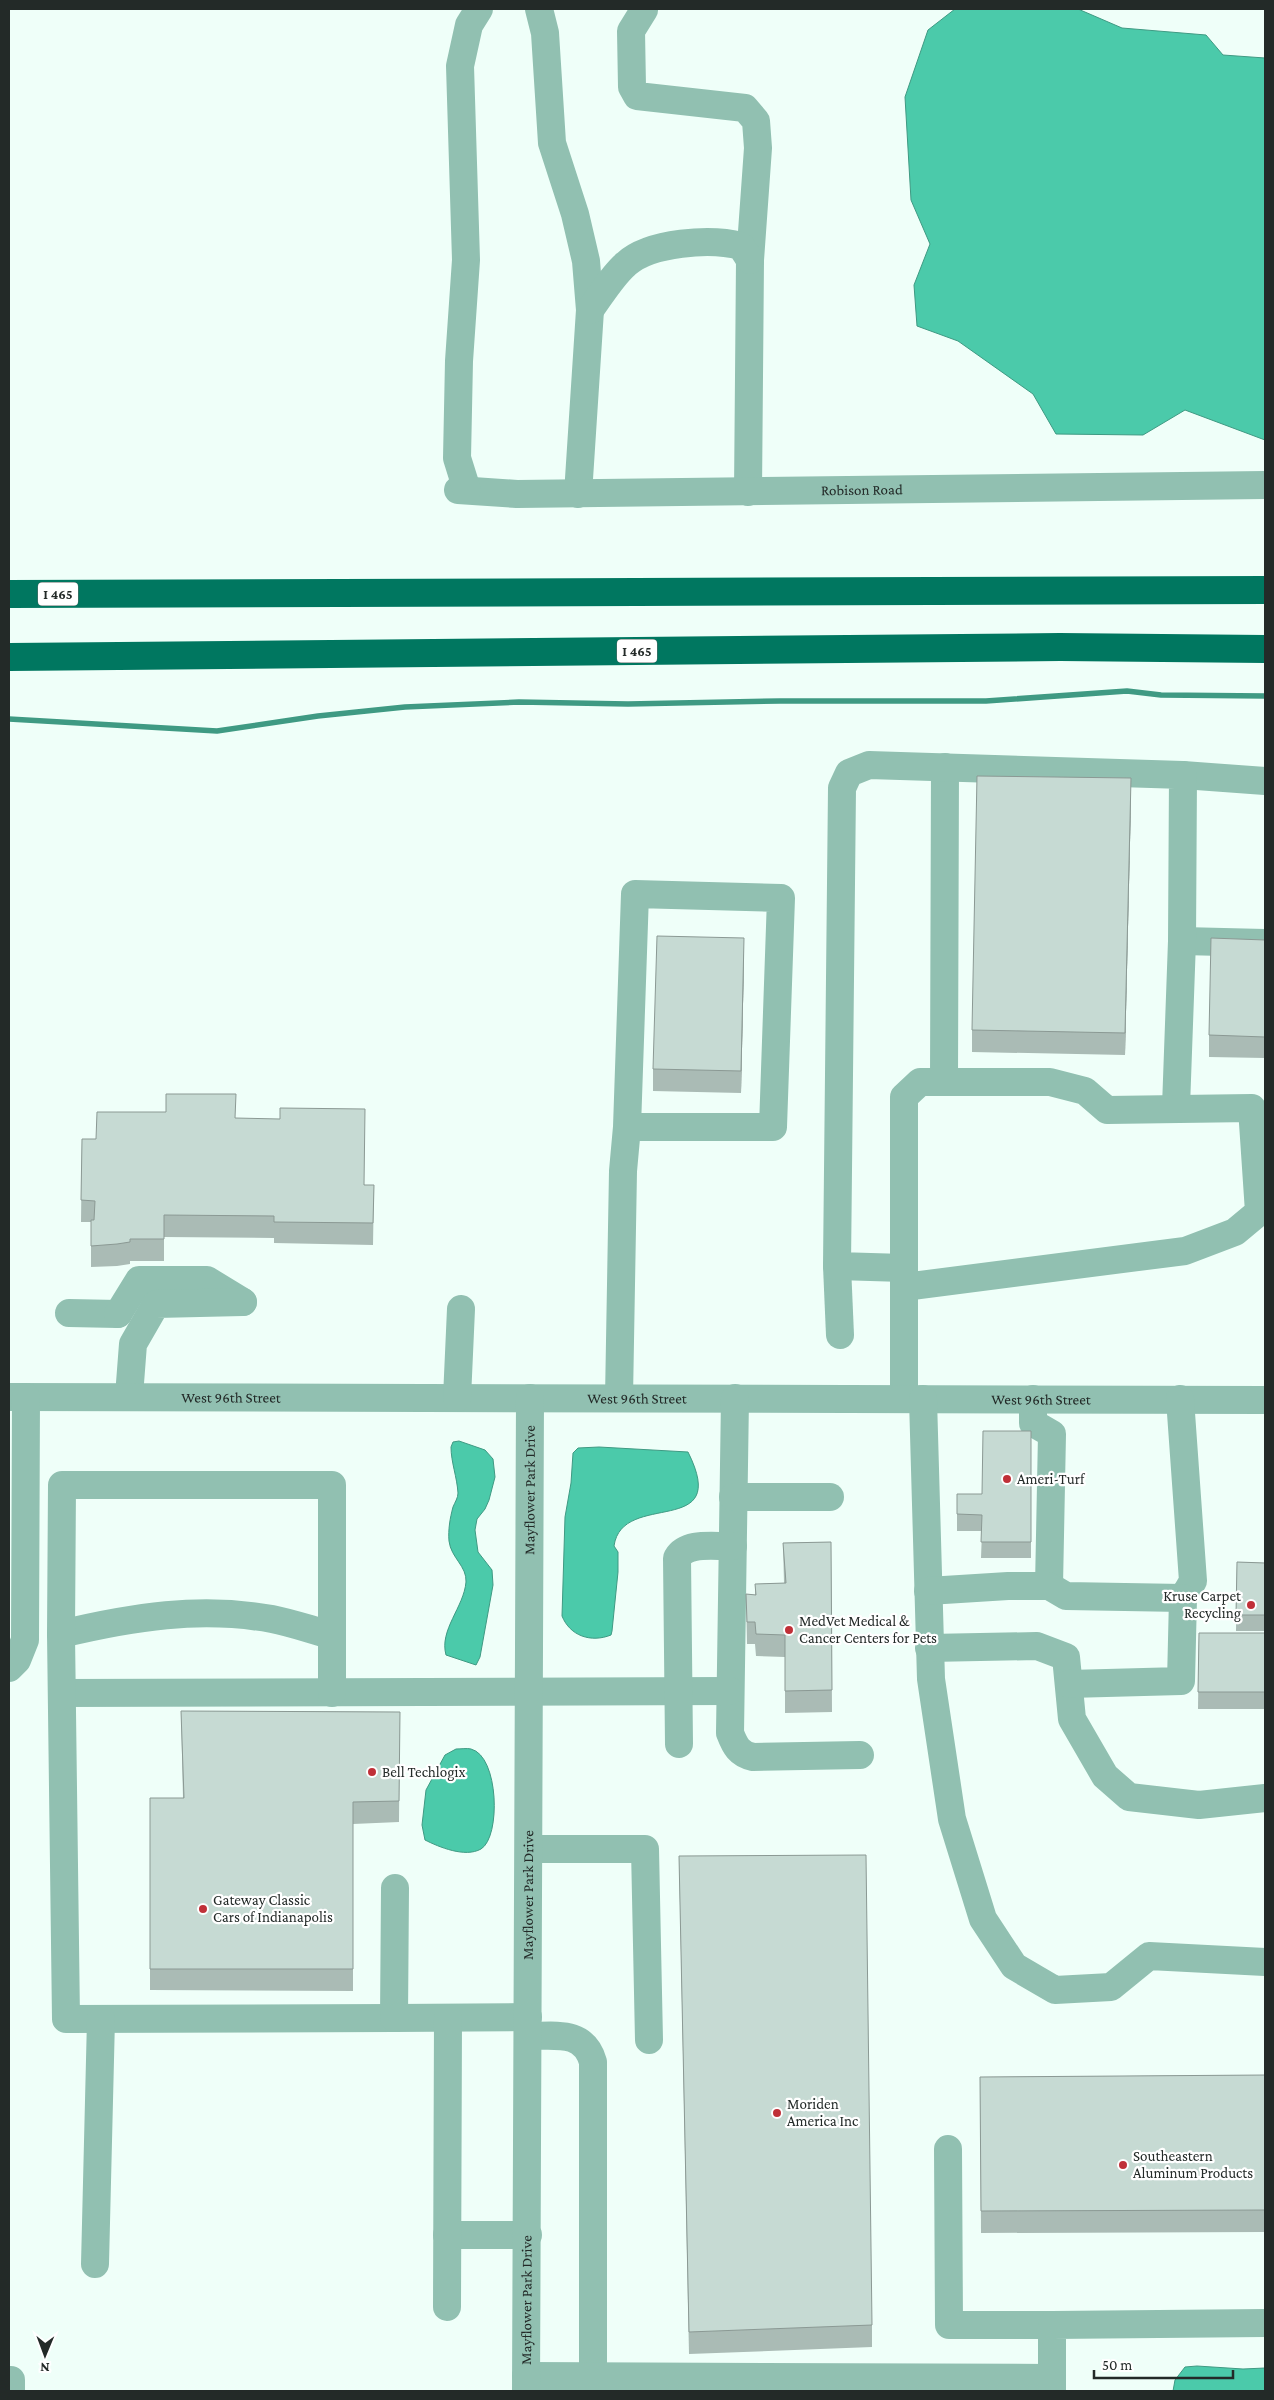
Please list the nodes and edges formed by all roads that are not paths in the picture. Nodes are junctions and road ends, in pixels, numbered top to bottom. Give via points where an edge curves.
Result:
1 (478, 9) edge
2 (539, 9) edge
3 (644, 10) dead end
4 (750, 260) junction
5 (590, 310) junction
6 (1265, 485) edge
7 (748, 492) junction
8 (578, 494) junction
9 (9, 587) edge
10 (1265, 590) edge
11 (108, 593) junction
12 (9, 594) edge
13 (1265, 649) edge
14 (9, 657) edge
15 (944, 768) junction
16 (1183, 775) junction
17 (1265, 781) edge
18 (1182, 941) junction
19 (1265, 943) edge
20 (944, 1082) junction
21 (1259, 1106) edge
22 (1176, 1107) junction
23 (627, 1127) junction
24 (836, 1266) junction
25 (904, 1277) junction
26 (460, 1309) dead end
27 (69, 1313) dead end
28 (118, 1314) junction
29 (840, 1335) dead end
30 (132, 1344) junction
31 (128, 1396) junction
32 (18, 1397) edge
33 (457, 1398) junction
34 (530, 1398) junction
35 (619, 1398) junction
36 (735, 1398) junction
37 (914, 1399) junction
38 (1033, 1399) junction
39 (1180, 1399) junction
40 (1265, 1400) edge
41 (733, 1497) junction
42 (830, 1497) dead end
43 (733, 1546) junction
44 (1049, 1586) junction
45 (928, 1591) junction
46 (1182, 1598) junction
47 (61, 1634) junction
48 (331, 1635) junction
49 (929, 1648) junction
50 (9, 1668) edge
51 (1069, 1684) junction
52 (730, 1690) junction
53 (679, 1691) junction
54 (62, 1693) junction
55 (332, 1693) junction
56 (529, 1693) junction
57 (679, 1744) dead end
58 (860, 1755) dead end
59 (1265, 1798) edge
60 (529, 1849) junction
61 (395, 1888) dead end
62 (1265, 1962) edge
63 (394, 2018) junction
64 (448, 2018) junction
65 (101, 2020) junction
66 (528, 2026) junction
67 (649, 2040) dead end
68 (948, 2149) dead end
69 (447, 2235) junction
70 (528, 2235) junction
71 (95, 2264) dead end
72 (447, 2307) dead end
73 (1265, 2323) edge
74 (1052, 2325) junction
75 (593, 2376) junction
76 (9, 2380) edge
77 (526, 2384) edge
78 (1052, 2384) edge
79 (11, 2391) edge

1 - 8 street, Robison Road via 469,25 460,66 466,260 458,361 457,458 462,490
2 - 5 street via 545,33 552,143 586,261
3 - 4 street via 632,31 632,87 637,96 745,108 756,121 758,148
4 - 5 street via 741,246 728,243 700,242 650,250 626,263
4 - 7 street
5 - 8 street
6 - 7 street, Robison Road
7 - 8 street, Robison Road
9 - 11 highway
10 - 11 highway, I 465
11 - 12 highway, I 465
13 - 14 highway, I 465 via 1040,647
15 - 16 street
15 - 20 street
15 - 24 street via 869,765 849,773 842,788
16 - 17 street
16 - 18 street
18 - 19 street
18 - 22 street
20 - 22 street via 1050,1082 1085,1091 1107,1110
20 - 25 street via 920,1082 904,1097
21 - 22 street
21 - 25 street via 1259,1212 1235,1232 1185,1251
23 - 23 street via 773,1127 781,898 635,894
23 - 35 street via 623,1171
24 - 25 street
24 - 29 street
25 - 37 street
26 - 33 street
27 - 28 street
28 - 30 street
28 - 30 street via 139,1280 207,1280 243,1302 156,1304
30 - 31 street
31 - 32 street, West 96th Street
31 - 33 street, West 96th Street
32 - 50 street via 25,1640
33 - 34 street, West 96th Street
34 - 35 street, West 96th Street
34 - 56 street, Mayflower Park Drive
35 - 36 street, West 96th Street
36 - 37 street, West 96th Street
36 - 41 street
37 - 38 street, West 96th Street
37 - 45 street
38 - 39 street, West 96th Street
38 - 44 street via 1033,1423 1052,1434
39 - 40 street, West 96th Street
39 - 46 street via 1194,1581
41 - 42 street
41 - 43 street
43 - 52 street
43 - 53 street via 688,1548 677,1558
44 - 45 street
44 - 46 street via 1066,1596
45 - 49 street
46 - 51 street via 1181,1680
47 - 48 street via 116,1620 167,1613 219,1612 273,1619
47 - 48 street via 62,1485 332,1485
47 - 54 street
48 - 55 street
49 - 51 street via 1037,1646 1066,1657
49 - 62 street via 930,1679 952,1819 984,1919 1014,1966 1054,1990 1111,1987 1149,1956
51 - 59 street via 1072,1719 1105,1776 1130,1797 1199,1805
52 - 53 street
52 - 58 street via 730,1733 735,1747 744,1755
53 - 56 street
53 - 57 street
54 - 55 street
54 - 65 street via 66,2019
55 - 56 street
56 - 60 street, Mayflower Park Drive
60 - 66 street, Mayflower Park Drive
60 - 67 street via 645,1848
61 - 63 street
63 - 64 street
63 - 65 street
64 - 66 street
64 - 69 street
65 - 71 street
66 - 70 street, Mayflower Park Drive
66 - 75 street via 576,2039 586,2046 593,2062
68 - 74 street via 949,2325
69 - 70 street
69 - 72 street
70 - 77 street, Mayflower Park Drive
73 - 74 street
74 - 78 street
75 - 77 street
75 - 78 street
76 - 79 street

